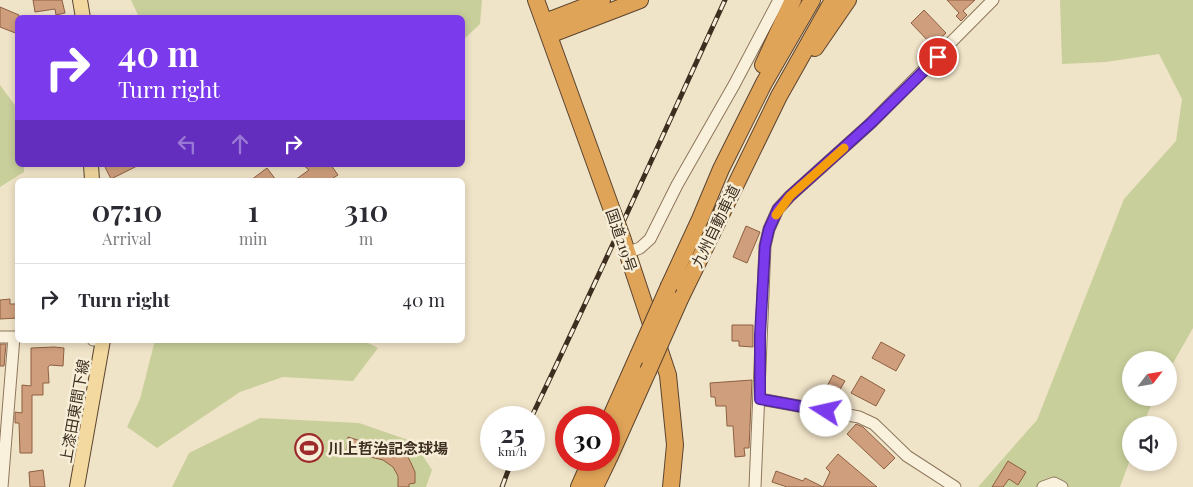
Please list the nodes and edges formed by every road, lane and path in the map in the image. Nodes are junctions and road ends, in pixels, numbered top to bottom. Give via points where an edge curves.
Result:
1 (80, 0) edge
2 (536, 0) edge
3 (602, 0) edge
4 (640, 0) edge
5 (778, 0) edge
6 (793, 0) edge
7 (812, 0) edge
8 (833, 0) edge
9 (848, 0) edge
10 (993, 0) edge
11 (82, 15) edge
12 (547, 29) junction
13 (779, 96) junction
14 (721, 169) junction
15 (625, 247) junction
16 (0, 337) edge
17 (15, 337) edge
18 (15, 343) edge
19 (102, 343) edge
20 (760, 399) junction
21 (616, 406) edge
22 (620, 433) edge
23 (586, 471) edge
24 (602, 471) edge
25 (2, 487) edge
26 (77, 487) edge
27 (579, 487) edge
28 (595, 487) edge
29 (671, 487) edge
30 (755, 487) edge
31 (955, 487) edge
32 (1043, 487) edge
33 (1062, 487) edge

1 - 11 main road
2 - 12 highway, 国道219号
3 - 12 highway
4 - 12 highway
5 - 15 street via 650,239 640,248
6 - 14 highway via 756,80
7 - 14 highway, 九州自動車道 via 764,83
8 - 13 highway, 九州自動車道
9 - 13 highway
10 - 20 street via 871,123 778,209 765,246
12 - 15 highway, 国道219号, bridge
13 - 22 highway, 九州自動車道, bridge via 680,299
14 - 21 highway, 九州自動車道, bridge
15 - 29 highway, 国道219号 via 668,375 675,445
16 - 17 street
18 - 25 street
19 - 26 main road, 上漆田東間下線
20 - 30 street
20 - 31 street via 859,417 874,424 907,456
23 - 27 highway
24 - 28 highway, 九州自動車道
32 - 33 street via 1054,483

